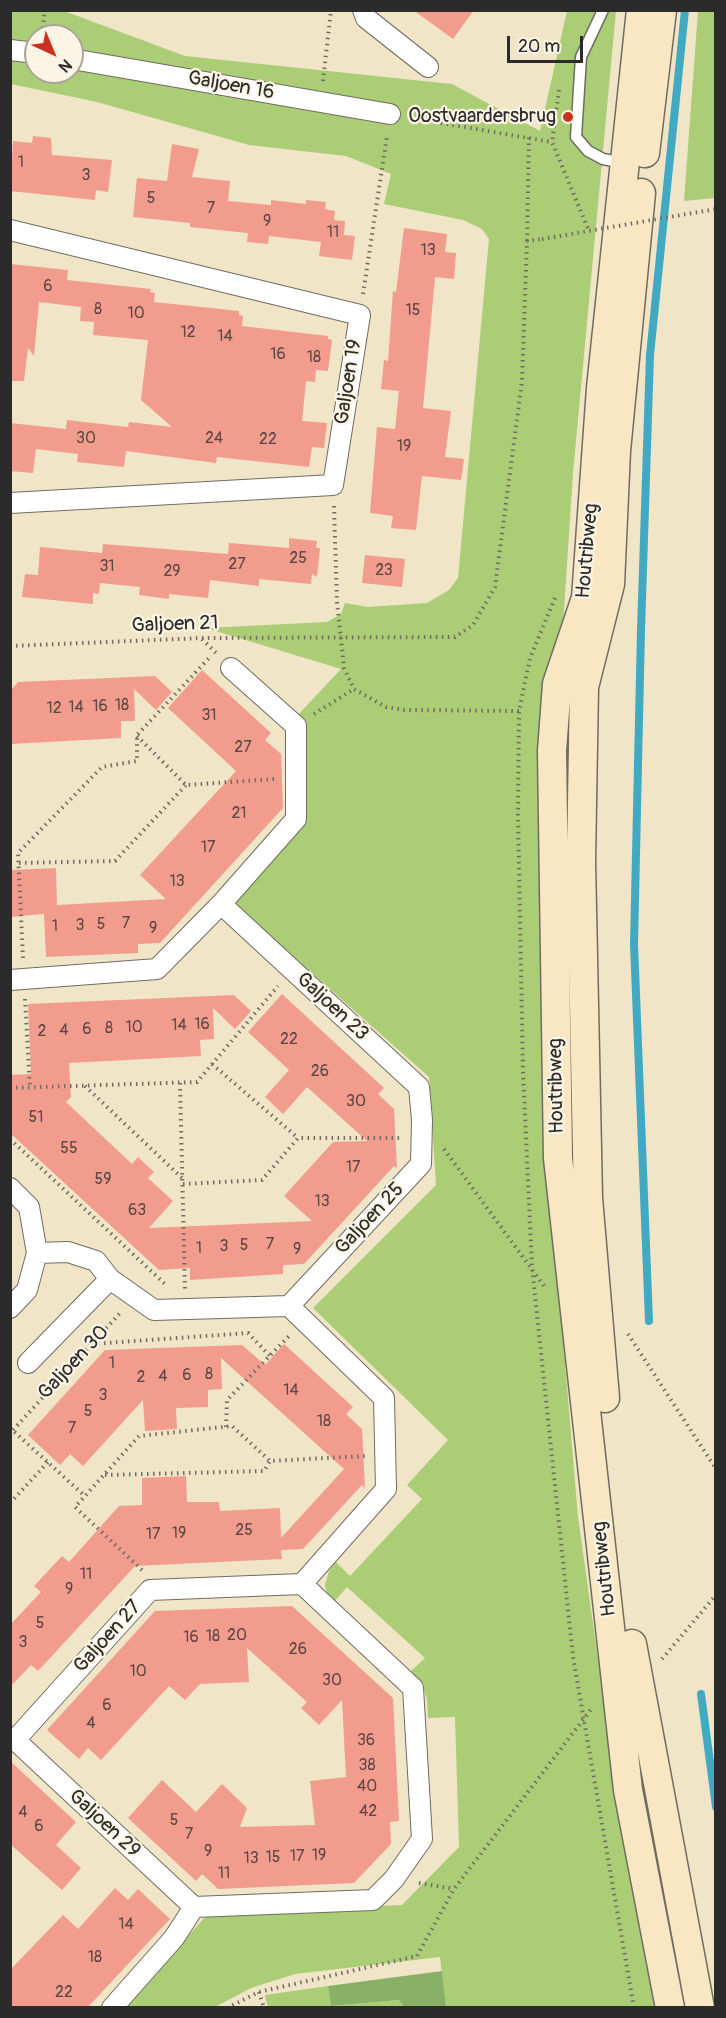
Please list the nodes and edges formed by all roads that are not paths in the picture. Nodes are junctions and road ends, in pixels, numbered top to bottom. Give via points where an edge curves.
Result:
1 (363, 10) edge
2 (603, 10) edge
3 (641, 10) edge
4 (662, 10) edge
5 (84, 61) edge
6 (428, 67) dead end
7 (390, 114) road end
8 (630, 163) junction
9 (10, 230) edge
10 (10, 503) edge
11 (231, 668) dead end
12 (221, 904) junction
13 (17, 979) edge
14 (422, 1129) joint
15 (10, 1188) edge
16 (37, 1253) junction
17 (110, 1279) junction
18 (289, 1306) junction
19 (10, 1308) edge
20 (28, 1363) dead end
21 (302, 1584) junction
22 (13, 1740) edge
23 (194, 1907) junction
24 (112, 2007) edge
25 (670, 2007) edge
26 (700, 2007) edge

1 - 6 street via 366,18
2 - 8 lane via 581,57 576,137 588,151 603,159
3 - 8 main road, Houtribweg
4 - 26 main road, Houtribweg via 616,451 610,584 584,687 581,873 588,1198 619,1565 638,1688
5 - 7 street, Galjoen 16
8 - 25 main road, Houtribweg via 601,388 586,598 557,684 552,751 558,1158 628,1790
9 - 10 street, Galjoen 19 via 360,315 333,485
11 - 12 street via 296,726 296,819
12 - 13 street via 157,969
12 - 14 street, Galjoen 23 via 418,1087
14 - 18 street, Galjoen 25 via 421,1164
15 - 16 street via 29,1207
16 - 17 street via 68,1252 96,1261
16 - 19 street via 27,1290
17 - 18 street via 154,1310
17 - 20 street, Galjoen 30
18 - 21 street via 384,1398 387,1455 386,1489
21 - 22 street, Galjoen 27 via 150,1590
21 - 23 street via 413,1688 422,1839 394,1879 373,1899
22 - 23 street, Galjoen 29
23 - 24 street via 174,1938

